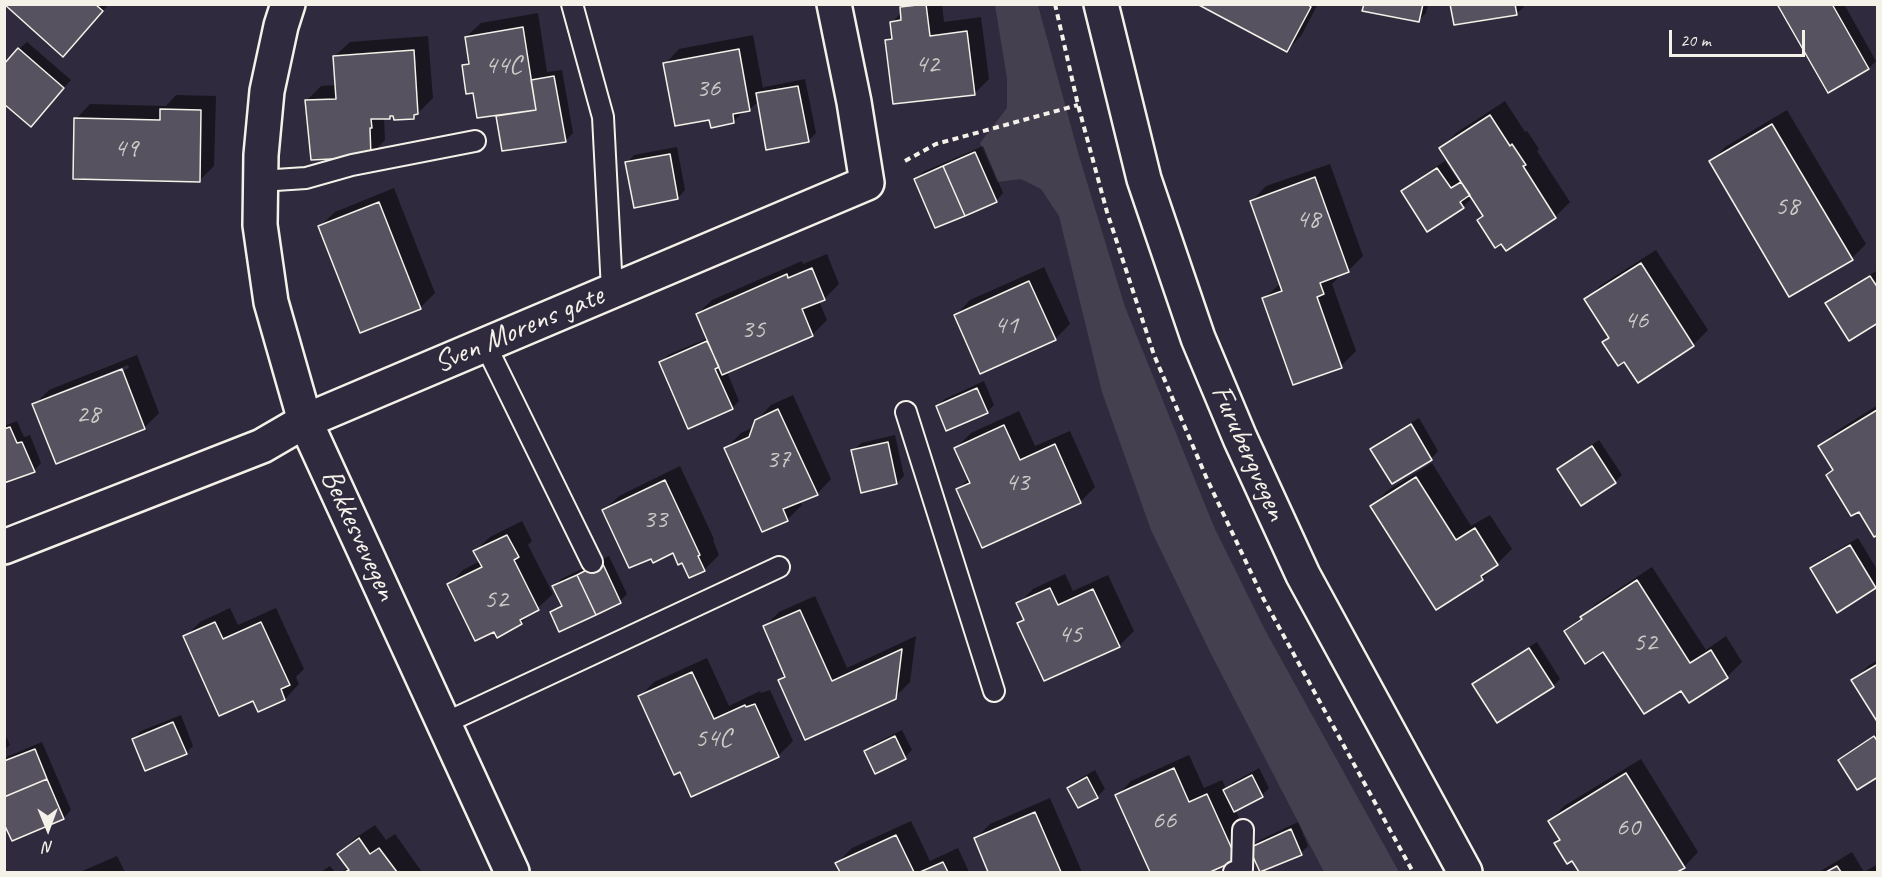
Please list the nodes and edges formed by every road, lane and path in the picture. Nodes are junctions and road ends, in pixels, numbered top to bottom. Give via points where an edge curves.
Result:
1 (288, 4) edge
2 (572, 4) edge
3 (834, 4) edge
4 (1101, 4) edge
5 (1078, 105) dead end
6 (475, 141) dead end
7 (936, 144) dead end
8 (260, 181) junction
9 (612, 290) junction
10 (485, 344) junction
11 (906, 412) dead end
12 (305, 422) junction
13 (4, 547) edge
14 (592, 562) dead end
15 (779, 567) dead end
16 (994, 692) dead end
17 (445, 723) junction
18 (1243, 830) dead end
19 (512, 873) edge
20 (1234, 873) edge
21 (1465, 873) edge

1 - 8 street, Bekkesvevegen via 267,91
2 - 9 lane via 603,117
3 - 9 street, Sven Morens gate via 867,183
4 - 21 street, Furubergvegen via 1144,179 1210,368 1303,575
5 - 7 path
6 - 8 lane via 306,178
8 - 12 street, Bekkesvevegen via 260,225 271,302
9 - 10 street, Sven Morens gate
10 - 12 street, Sven Morens gate
10 - 14 lane
11 - 16 lane
12 - 13 street, Sven Morens gate via 262,446
12 - 17 street, Bekkesvevegen
15 - 17 lane
17 - 19 street, Bekkesvevegen
18 - 20 lane via 1242,868

